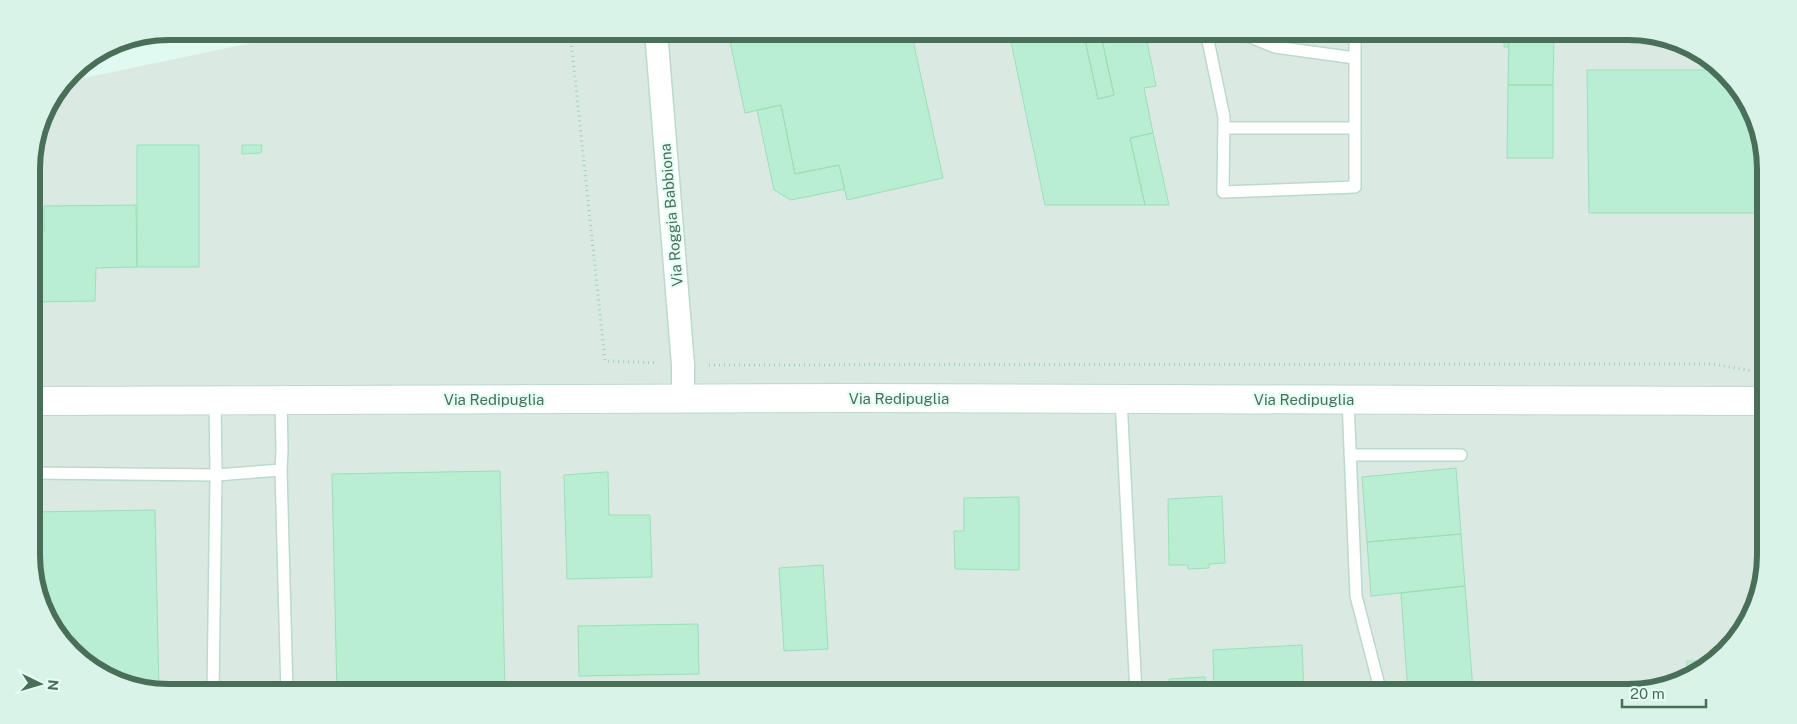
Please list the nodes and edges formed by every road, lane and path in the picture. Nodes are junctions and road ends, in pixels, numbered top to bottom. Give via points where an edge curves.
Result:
1 (571, 40) edge
2 (657, 40) edge
3 (1208, 40) edge
4 (1258, 40) edge
5 (1355, 40) edge
6 (1355, 58) junction
7 (1224, 128) junction
8 (1355, 128) junction
9 (683, 364) junction
10 (1756, 372) dead end
11 (683, 398) junction
12 (1121, 399) junction
13 (1348, 399) junction
14 (215, 400) junction
15 (281, 400) junction
16 (40, 401) edge
17 (1757, 401) edge
18 (1350, 455) junction
19 (1461, 455) dead end
20 (281, 470) junction
21 (40, 473) edge
22 (216, 475) junction
23 (214, 684) edge
24 (287, 684) edge
25 (1136, 684) edge
26 (1379, 684) edge

1 - 9 path via 605,361
2 - 9 street, Via Roggia Babbiona
3 - 7 lane
4 - 6 lane via 1275,47
5 - 6 lane
6 - 8 lane
7 - 8 lane
7 - 8 lane via 1224,192 1355,187
9 - 10 path via 1713,364
9 - 11 street, Via Roggia Babbiona
11 - 12 street, Via Redipuglia
11 - 15 street, Via Redipuglia
12 - 13 street, Via Redipuglia
12 - 25 lane
13 - 17 street, Via Redipuglia
13 - 18 lane
14 - 15 street, Via Redipuglia
14 - 16 street, Via Redipuglia
14 - 22 lane
15 - 20 lane
18 - 19 lane
18 - 26 lane via 1356,596
20 - 22 lane
20 - 24 lane
21 - 22 lane
22 - 23 lane

